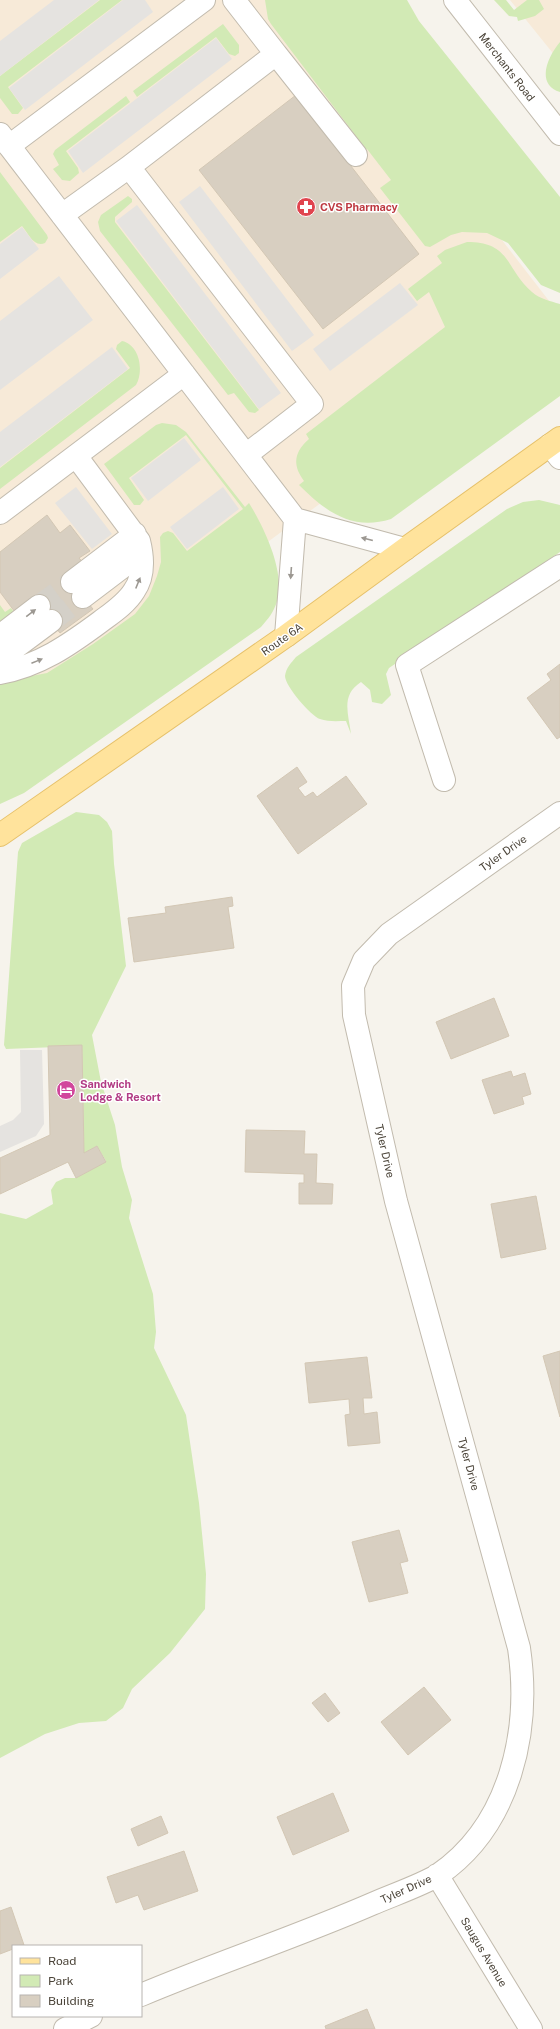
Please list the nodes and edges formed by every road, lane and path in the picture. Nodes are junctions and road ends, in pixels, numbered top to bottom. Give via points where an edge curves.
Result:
1 (234, 0) edge
2 (455, 0) edge
3 (194, 3) edge
4 (276, 54) junction
5 (560, 134) edge
6 (5, 140) edge
7 (356, 155) dead end
8 (129, 167) junction
9 (62, 215) junction
10 (184, 374) junction
11 (557, 447) edge
12 (246, 455) junction
13 (76, 456) junction
14 (0, 513) edge
15 (295, 519) junction
16 (137, 539) junction
17 (405, 548) junction
18 (560, 566) edge
19 (78, 589) tunnel mouth
20 (0, 636) edge
21 (286, 636) junction
22 (0, 656) edge
23 (0, 673) edge
24 (444, 780) dead end
25 (560, 813) edge
26 (1, 832) edge
27 (437, 1875) junction
28 (142, 1995) edge
29 (89, 2017) edge
30 (65, 2029) edge
31 (531, 2029) edge

1 - 4 street
2 - 5 street, Merchants Road
3 - 6 street
4 - 7 street
4 - 8 street
6 - 9 street
8 - 9 street
8 - 12 street via 312,404
9 - 10 street
10 - 12 street
10 - 13 street
11 - 17 main road, Route 6A
12 - 15 street
13 - 14 street
13 - 16 street
17 -> 15 street
15 -> 21 street
16 - 19 street
23 -> 16 street via 53,655 124,604 135,591 140,578
17 - 21 main road, Route 6A
18 - 24 street via 407,665
20 -> 22 street via 45,614 8,653
21 - 26 main road, Route 6A
25 - 27 street, Tyler Drive via 389,934 364,960 353,986 354,1016 396,1201 517,1640 523,1674 520,1733 508,1782 497,1808 478,1837
27 - 28 street, Tyler Drive via 321,1926
27 - 31 street, Saugus Avenue
29 - 30 street

